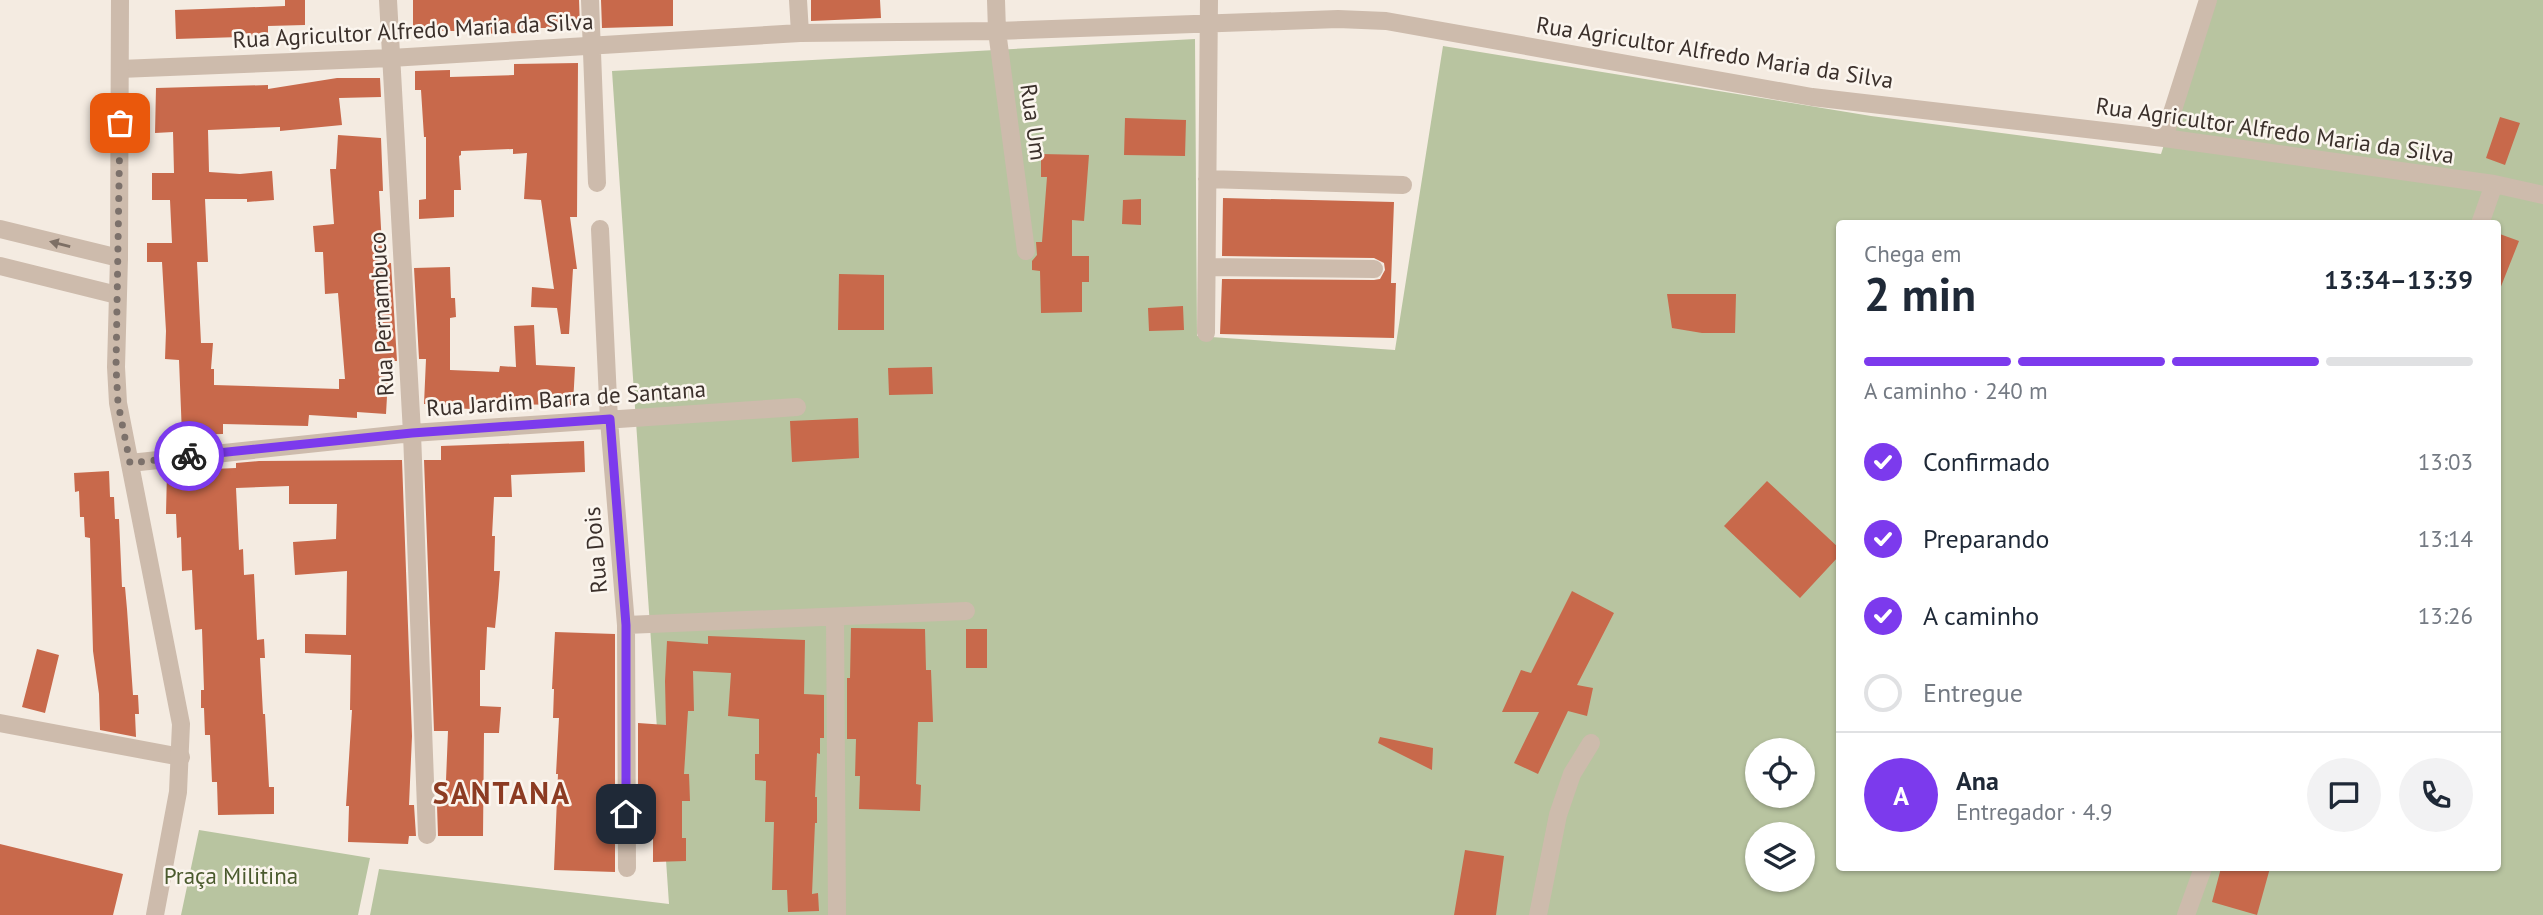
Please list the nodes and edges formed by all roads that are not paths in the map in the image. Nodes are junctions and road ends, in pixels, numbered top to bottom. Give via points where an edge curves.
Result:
1 (120, 0) edge
2 (388, 0) edge
3 (590, 0) edge
4 (798, 0) edge
5 (996, 0) edge
6 (1209, 0) edge
7 (2208, 0) edge
8 (1210, 24) junction
9 (997, 31) junction
10 (800, 33) junction
11 (592, 46) junction
12 (391, 58) junction
13 (120, 69) junction
14 (2164, 138) junction
15 (1207, 179) junction
16 (597, 183) dead end
17 (2494, 184) junction
18 (1403, 185) dead end
19 (2543, 195) edge
20 (2481, 220) edge
21 (0, 229) edge
22 (600, 229) dead end
23 (1026, 251) dead end
24 (119, 258) junction
25 (0, 266) edge
26 (1208, 267) junction
27 (1374, 269) dead end
28 (117, 295) junction
29 (1206, 333) dead end
30 (797, 407) dead end
31 (610, 419) junction
32 (412, 433) junction
33 (130, 463) junction
34 (966, 611) dead end
35 (835, 617) junction
36 (626, 625) junction
37 (0, 723) edge
38 (1591, 743) dead end
39 (181, 757) junction
40 (426, 835) dead end
41 (627, 868) dead end
42 (2202, 871) edge
43 (155, 915) edge
44 (838, 915) edge
45 (1538, 915) edge
46 (2186, 915) edge

1 - 13 street
2 - 12 street, Rua Pernambuco
3 - 11 street
4 - 10 street
5 - 9 street, Rua Um
6 - 8 street
7 - 14 street
8 - 9 street, Rua Agricultor Alfredo Maria da Silva
8 - 14 street, Rua Agricultor Alfredo Maria da Silva via 1386,21 1812,97
8 - 15 street
9 - 10 street, Rua Agricultor Alfredo Maria da Silva
9 - 23 street, Rua Um
10 - 11 street, Rua Agricultor Alfredo Maria da Silva
11 - 12 street, Rua Agricultor Alfredo Maria da Silva
11 - 16 street
12 - 13 street, Rua Agricultor Alfredo Maria da Silva
12 - 32 street, Rua Pernambuco
13 - 24 street
14 - 17 street, Rua Agricultor Alfredo Maria da Silva
15 - 18 street
15 - 26 street
17 - 19 street, Rua Agricultor Alfredo Maria da Silva
17 - 20 street
24 -> 21 street
22 - 31 street, Rua Dois
24 - 28 street
25 - 28 street
26 - 27 street
26 - 29 street
28 - 33 street via 118,403
30 - 31 street, Rua Jardim Barra de Santana
31 - 32 street, Rua Jardim Barra de Santana
31 - 36 street, Rua Dois
32 - 33 street, Rua Jardim Barra de Santana
32 - 40 street, Rua Pernambuco
33 - 39 street via 180,724
34 - 35 street
35 - 36 street
35 - 44 street
36 - 41 street, Rua Dois
37 - 39 street
38 - 45 street via 1572,774 1558,815
39 - 43 street
42 - 46 street

